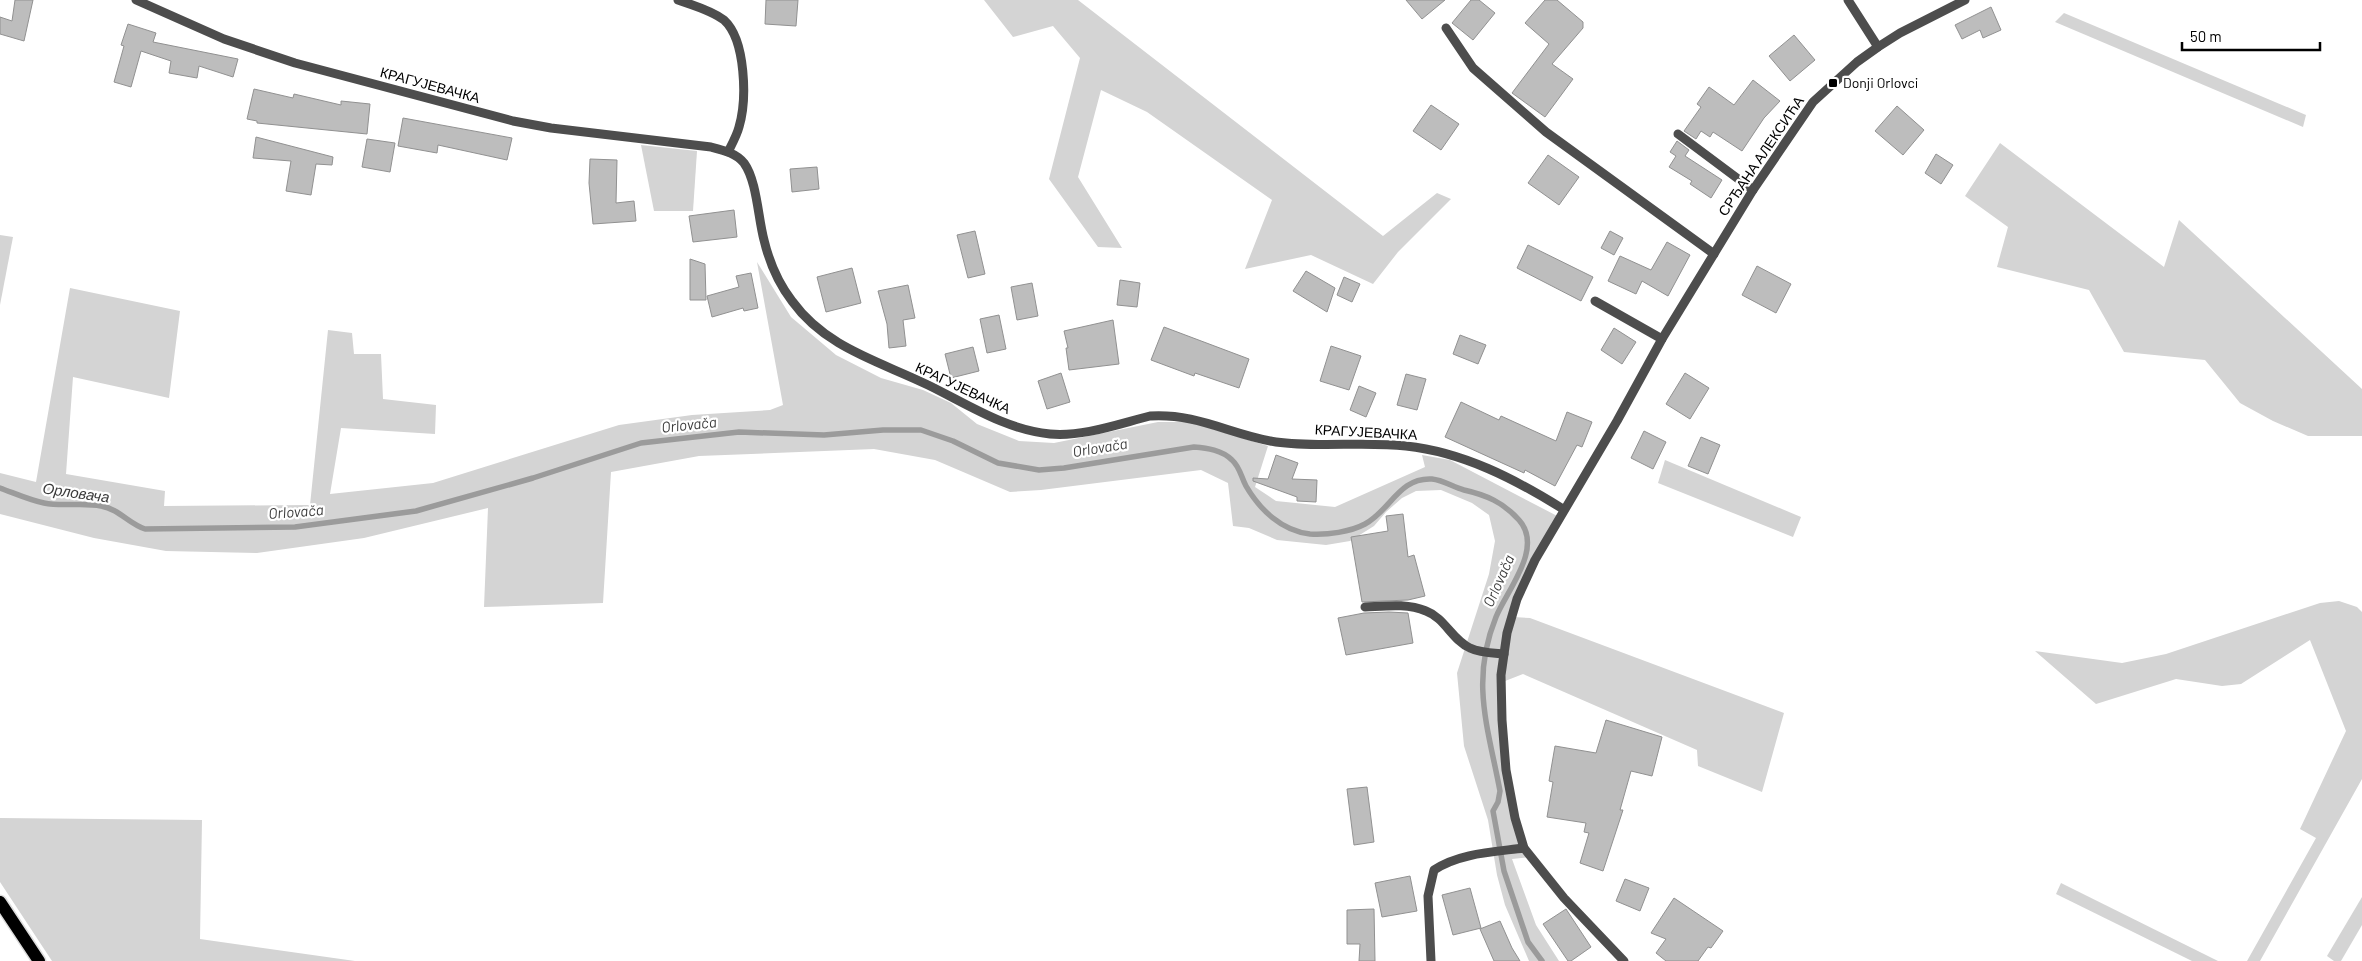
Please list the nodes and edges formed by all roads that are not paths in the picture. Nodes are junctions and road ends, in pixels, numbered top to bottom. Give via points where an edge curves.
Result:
1 (136, 0) edge
2 (678, 0) edge
3 (1848, 0) edge
4 (1965, 0) edge
5 (1446, 28) dead end
6 (1878, 47) junction
7 (1678, 134) dead end
8 (728, 152) junction
9 (1753, 190) junction
10 (1714, 254) junction
11 (1595, 301) dead end
12 (1662, 339) junction
13 (1563, 510) junction
14 (1365, 607) dead end
15 (1504, 654) junction
16 (1524, 848) junction
17 (0, 902) edge
18 (39, 961) edge
19 (1431, 961) edge
20 (1624, 961) edge

1 - 8 street, КРАГУЈЕВАЧКА via 224,38 295,63 513,121 704,146
2 - 8 street via 724,20 740,48 740,127
3 - 6 street
4 - 6 street, СРЂАНА АЛЕКСИЋА
5 - 10 street via 1473,68 1546,132
6 - 9 street, СРЂАНА АЛЕКСИЋА via 1813,102
7 - 9 street
8 - 13 street, КРАГУЈЕВАЧКА via 745,164 770,260 792,301 807,319 849,350 1000,422 1024,430 1067,434 1162,415 1206,422 1278,442 1404,446 1437,451 1492,470
9 - 10 street, СРЂАНА АЛЕКСИЋА
10 - 12 street, СРЂАНА АЛЕКСИЋА
11 - 12 street
12 - 13 street, СРЂАНА АЛЕКСИЋА
13 - 15 street, СРЂАНА АЛЕКСИЋА via 1517,599 1506,633
14 - 15 street via 1401,606 1428,612 1470,648
15 - 16 street, СРЂАНА АЛЕКСИЋА via 1501,684 1506,770
16 - 19 street via 1477,854 1434,870 1428,896
16 - 20 street via 1564,898
17 - 18 main road

